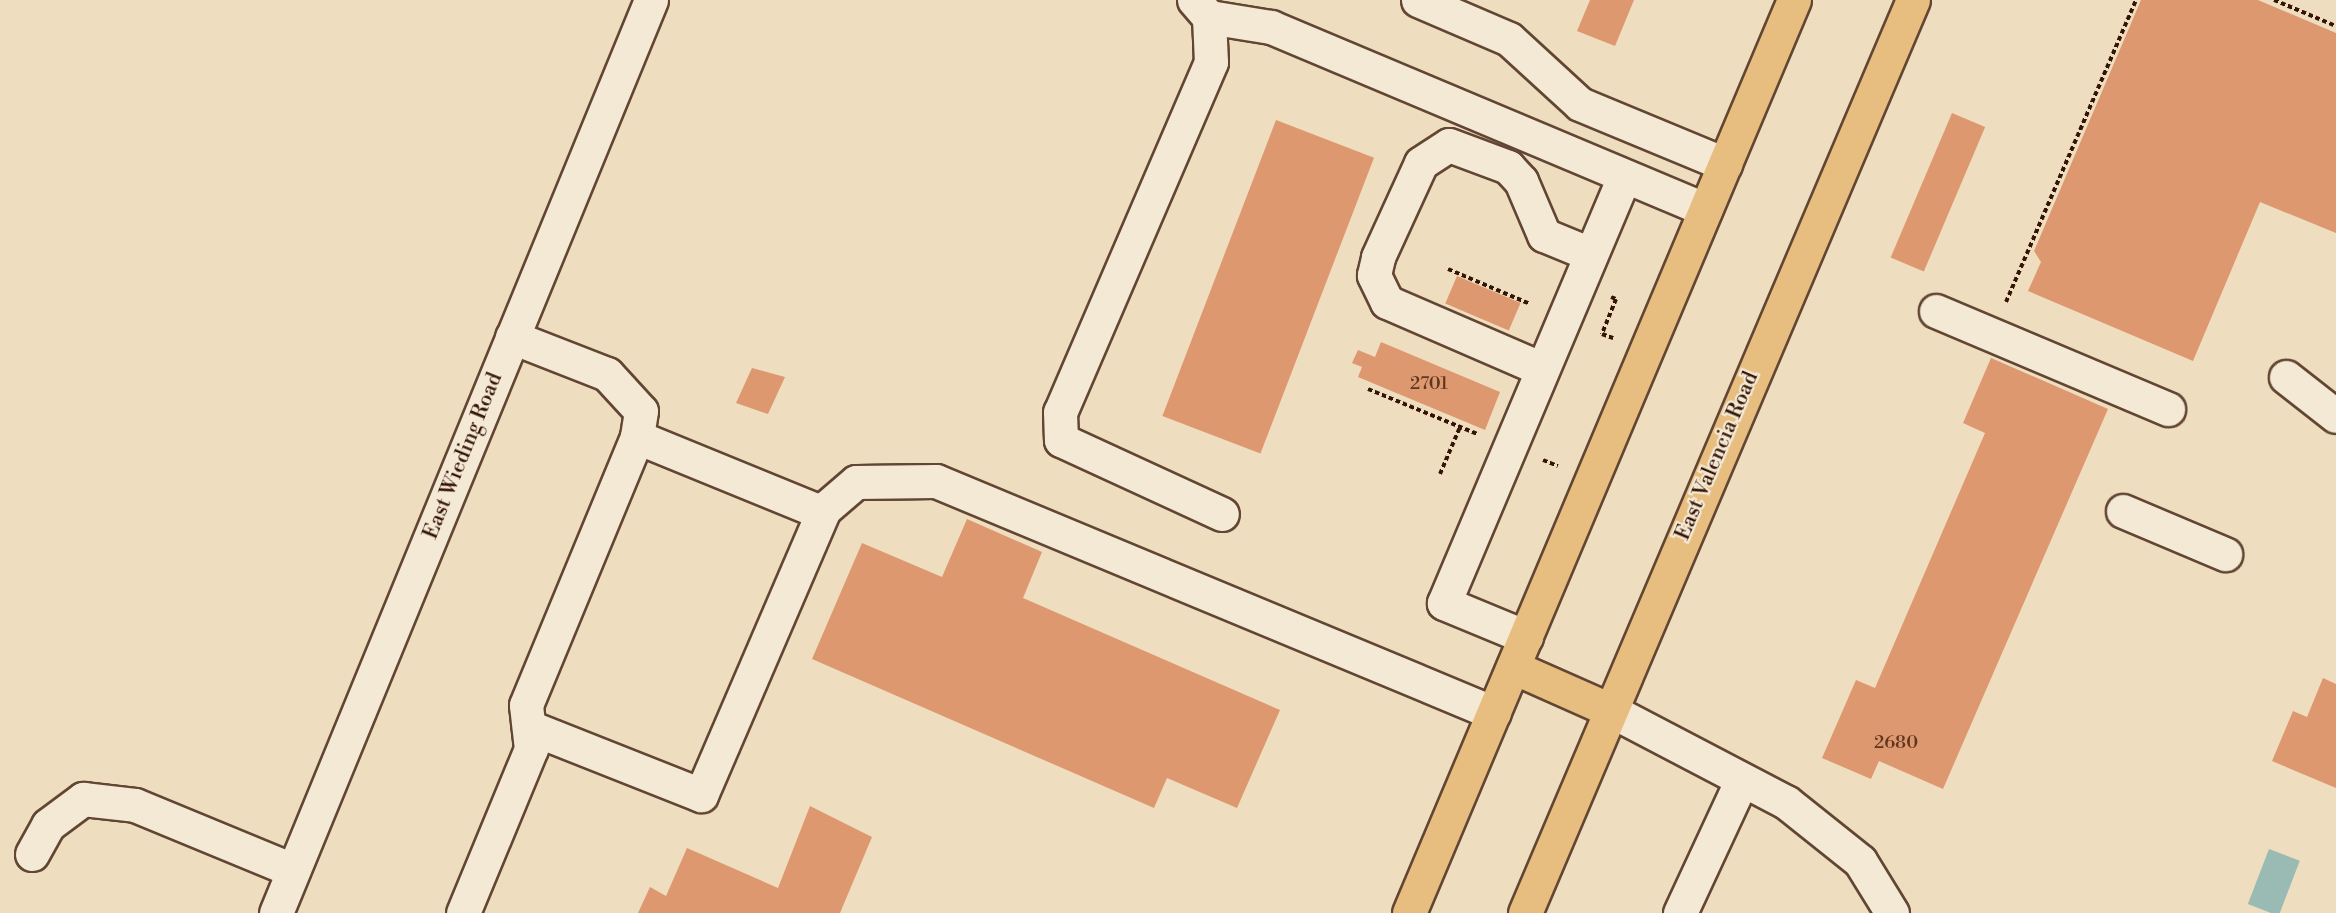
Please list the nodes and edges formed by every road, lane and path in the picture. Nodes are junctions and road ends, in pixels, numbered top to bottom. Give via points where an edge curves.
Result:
1 (651, 0) edge
2 (1418, 0) edge
3 (1794, 0) edge
4 (1913, 0) edge
5 (2136, 0) edge
6 (2274, 0) edge
7 (1202, 9) edge
8 (2336, 26) edge
9 (1725, 164) junction
10 (1623, 176) junction
11 (1706, 209) junction
12 (1590, 254) junction
13 (2005, 304) dead end
14 (1936, 310) dead end
15 (512, 338) junction
16 (1542, 369) junction
17 (2286, 378) dead end
18 (1368, 389) dead end
19 (2168, 409) dead end
20 (2336, 416) edge
21 (1460, 427) junction
22 (637, 437) junction
23 (1509, 446) junction
24 (1564, 468) dead end
25 (1440, 474) dead end
26 (824, 510) junction
27 (2123, 511) dead end
28 (1222, 514) dead end
29 (2225, 554) dead end
30 (1526, 637) junction
31 (1513, 667) junction
32 (1608, 709) junction
33 (1494, 713) junction
34 (528, 727) junction
35 (1740, 784) dead end
36 (32, 854) dead end
37 (294, 870) junction
38 (276, 913) edge
39 (463, 913) edge
40 (1409, 913) edge
41 (1525, 913) edge
42 (1680, 913) edge
43 (1892, 913) edge

1 - 15 street, East Wieding Road
2 - 9 street via 1509,39 1580,104
3 - 9 main road
4 - 32 main road, East Valencia Road
5 - 13 path
6 - 8 path
7 - 10 street via 1270,27
7 - 28 street via 1211,62 1060,412 1061,441
9 - 11 main road
10 - 11 street
10 - 12 street
11 - 30 main road
12 - 16 street
12 - 16 street via 1544,235 1521,181 1508,167 1449,145 1421,163 1378,257 1375,283 1387,302
14 - 19 street
15 - 22 street via 607,374 641,411
15 - 37 street, East Wieding Road
16 - 23 street
17 - 20 street
18 - 21 path
21 - 23 path
21 - 25 path
22 - 26 street
22 - 34 street via 526,705
23 - 24 path
23 - 30 street via 1444,603
26 - 33 street via 856,482 936,481
26 - 34 street via 701,795
27 - 29 street
30 - 31 main road
31 - 32 main road
31 - 33 main road
32 - 41 main road, East Valencia Road
32 - 43 street via 1786,802 1860,861
33 - 40 main road
34 - 39 street via 531,749
35 - 42 street
36 - 37 street via 48,825 83,799 135,805
37 - 38 street, East Wieding Road

